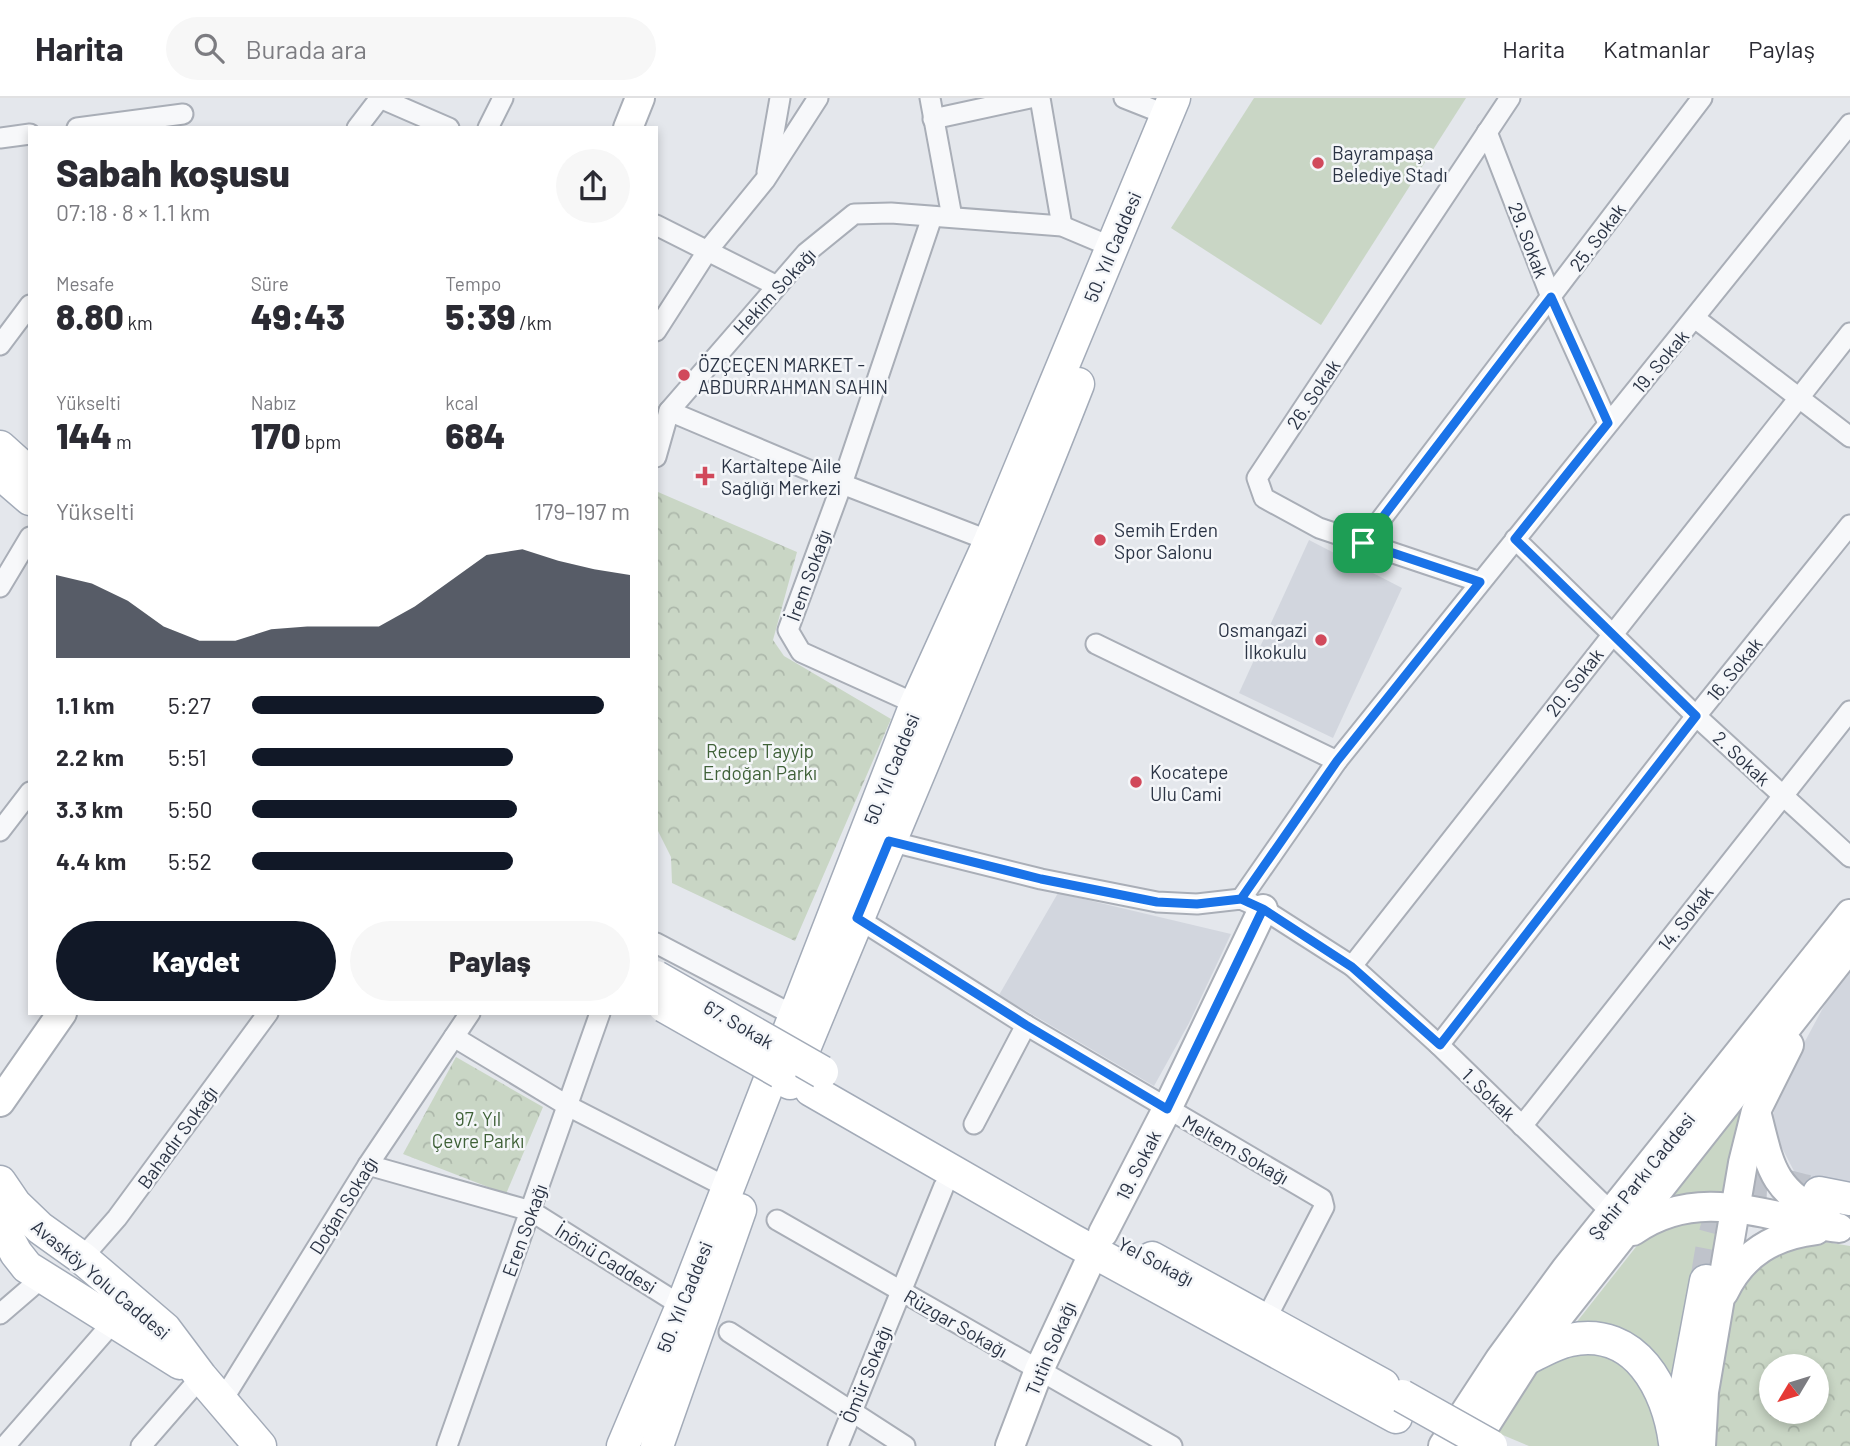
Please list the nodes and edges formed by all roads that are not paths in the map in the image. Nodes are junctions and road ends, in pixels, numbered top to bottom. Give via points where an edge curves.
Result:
1 (195, 98) edge
2 (380, 98) edge
3 (503, 98) edge
4 (640, 98) edge
5 (780, 98) edge
6 (818, 98) edge
7 (930, 98) edge
8 (1030, 98) edge
9 (1040, 98) edge
10 (1124, 98) edge
11 (1196, 98) edge
12 (1510, 98) edge
13 (1702, 98) edge
14 (1171, 106) edge
15 (933, 119) junction
16 (177, 121) edge
17 (1850, 124) edge
18 (106, 126) edge
19 (359, 126) edge
20 (444, 126) edge
21 (489, 126) edge
22 (629, 126) edge
23 (1487, 132) junction
24 (28, 134) edge
25 (0, 138) edge
26 (765, 180) junction
27 (932, 217) junction
28 (952, 218) junction
29 (658, 226) edge
30 (1062, 226) junction
31 (1112, 247) junction
32 (708, 250) junction
33 (776, 286) junction
34 (1551, 297) junction
35 (28, 308) edge
36 (1696, 319) junction
37 (658, 328) edge
38 (1850, 333) edge
39 (0, 345) edge
40 (1798, 399) junction
41 (669, 411) junction
42 (1608, 423) junction
43 (1850, 437) edge
44 (0, 447) edge
45 (658, 450) edge
46 (28, 472) edge
47 (0, 473) edge
48 (842, 484) junction
49 (28, 497) edge
50 (1850, 526) edge
51 (1515, 539) junction
52 (28, 540) edge
53 (990, 541) junction
54 (1363, 543) junction
55 (1480, 582) junction
56 (0, 587) edge
57 (1611, 635) junction
58 (1096, 644) dead end
59 (916, 704) junction
60 (1850, 711) edge
61 (1696, 716) junction
62 (1337, 761) junction
63 (28, 795) edge
64 (1782, 795) junction
65 (0, 831) edge
66 (889, 841) junction
67 (1850, 857) edge
68 (1252, 904) junction
69 (1850, 914) edge
70 (857, 918) junction
71 (658, 944) edge
72 (1850, 947) edge
73 (1352, 967) junction
74 (1827, 976) junction
75 (658, 978) edge
76 (658, 1003) edge
77 (61, 1015) edge
78 (267, 1015) edge
79 (469, 1015) edge
80 (599, 1015) edge
81 (793, 1015) junction
82 (1026, 1025) junction
83 (454, 1037) junction
84 (1440, 1045) junction
85 (817, 1081) junction
86 (0, 1102) edge
87 (568, 1106) junction
88 (1167, 1109) junction
89 (1756, 1111) junction
90 (974, 1124) dead end
91 (1522, 1126) junction
92 (368, 1165) junction
93 (0, 1182) edge
94 (944, 1186) dead end
95 (726, 1187) junction
96 (1819, 1193) tunnel mouth
97 (1734, 1207) junction
98 (531, 1211) junction
99 (1612, 1213) junction
100 (1846, 1219) edge
101 (777, 1220) dead end
102 (3, 1237) edge
103 (54, 1238) junction
104 (1099, 1242) junction
105 (1610, 1253) junction
106 (82, 1258) junction
107 (42, 1277) junction
108 (899, 1290) junction
109 (1713, 1291) junction
110 (682, 1306) junction
111 (0, 1314) edge
112 (115, 1320) junction
113 (1266, 1320) junction
114 (729, 1332) dead end
115 (1526, 1359) junction
116 (1039, 1370) junction
117 (201, 1377) junction
118 (222, 1401) junction
119 (1399, 1406) junction
120 (850, 1413) junction
121 (1683, 1445) edge
122 (5, 1446) edge
123 (141, 1446) edge
124 (260, 1446) edge
125 (447, 1446) edge
126 (623, 1446) edge
127 (657, 1446) edge
128 (838, 1446) edge
129 (905, 1446) edge
130 (1010, 1446) edge
131 (1172, 1446) edge
132 (1446, 1446) edge
133 (1472, 1446) edge
134 (1491, 1446) edge

1 - 16 street
2 - 19 street
2 - 20 street
3 - 21 street
4 - 22 main road
5 - 26 street
6 - 26 street
7 - 15 street
8 - 15 street
9 - 30 street
10 - 14 street
11 - 66 main road, 50. Yıl Caddesi via 1026,520
12 - 23 street, 26. Sokak
13 - 34 street, 25. Sokak
14 - 31 main road, 50. Yıl Caddesi
15 - 28 street
16 - 18 street
17 - 36 street, 19. Sokak
23 - 34 street, 29. Sokak
23 - 54 street, 26. Sokak via 1257,478 1264,498 1319,528
24 - 25 street
26 - 32 street
27 - 28 street, Hekim Sokağı
27 - 33 street, Hekim Sokağı via 853,214 806,253
27 - 48 street, İrem Sokağı
28 - 30 street, Hekim Sokağı
29 - 32 street
30 - 31 street, Hekim Sokağı
31 - 53 main road, 50. Yıl Caddesi
32 - 33 street
32 - 37 street
33 - 41 street, Hekim Sokağı
34 - 42 street, 29. Sokak
34 - 54 street, 25. Sokak
35 - 39 street
36 - 40 street
36 - 42 street, 19. Sokak
38 - 40 street, 20. Sokak
40 - 43 street
40 - 57 street, 20. Sokak
41 - 45 street, Hekim Sokağı
41 - 48 street
42 - 51 street, 19. Sokak
44 - 46 main road
47 - 49 main road
48 - 53 street
48 - 59 street, İrem Sokağı via 788,630 801,652
50 - 61 street, 16. Sokak
51 - 55 street, 19. Sokak
51 - 57 street, 2. Sokak
52 - 56 street
53 - 59 main road, 50. Yıl Caddesi
54 - 55 street, 26. Sokak
55 - 62 street, 19. Sokak
57 - 61 street, 2. Sokak
57 - 73 street, 20. Sokak
58 - 62 street
59 - 81 main road, 50. Yıl Caddesi
60 - 64 street, 14. Sokak
61 - 64 street, 2. Sokak
61 - 84 street, 16. Sokak
62 - 68 street, 19. Sokak
63 - 65 street
64 - 67 street, 2. Sokak
64 - 91 street, 14. Sokak
66 - 68 street via 1157,902
66 - 70 main road, 50. Yıl Caddesi
68 - 73 street, 1. Sokak
68 - 88 main road, 19. Sokak
69 - 99 main road, Şehir Parkı Caddesi
70 - 82 street, Meltem Sokağı
70 - 127 main road, 50. Yıl Caddesi via 743,1201
71 - 81 street, 67. Sokak
72 - 74 main road, Şehir Parkı Caddesi
73 - 84 street, 1. Sokak
74 - 89 main road
74 - 105 main road, Şehir Parkı Caddesi
75 - 85 main road, 67. Sokak, bridge
76 - 85 main road, 67. Sokak, bridge
77 - 86 main road
78 - 106 street, Bahadır Sokağı via 117,1218
79 - 83 street, Doğan Sokağı
80 - 87 street, Eren Sokağı
81 - 95 main road, 50. Yıl Caddesi
82 - 88 street, Meltem Sokağı
82 - 90 street
83 - 87 street
83 - 92 street, Doğan Sokağı
84 - 91 street, 1. Sokak
85 - 104 main road, Yel Sokağı
87 - 95 street
87 - 98 street, Eren Sokağı
88 - 104 main road, 19. Sokak
88 - 113 street, Meltem Sokağı via 1322,1199 1324,1207
89 - 97 main road
89 - 100 main road via 1771,1167 1785,1190 1797,1202
91 - 99 street, 1. Sokak
92 - 98 street, İnönü Caddesi
92 - 118 street, Doğan Sokağı
93 - 103 main road, Avasköy Yolu Caddesi via 15,1204
94 - 108 street, Ömür Sokağı
95 - 110 main road, 50. Yıl Caddesi
96 - 100 main road
97 - 100 main road
97 - 105 main road via 1699,1205 1657,1216 1632,1231
97 - 109 main road
98 - 110 street, İnönü Caddesi
98 - 125 street, Eren Sokağı
99 - 132 main road, Şehir Parkı Caddesi via 1530,1317
100 - 109 main road via 1774,1239
101 - 108 street, Rüzgar Sokağı
102 - 107 main road, Avasköy Yolu Caddesi
103 - 106 main road, Avasköy Yolu Caddesi
103 - 107 main road via 37,1246
104 - 113 main road, Yel Sokağı
104 - 116 main road, Tutin Sokağı
104 - 119 main road, Yel Sokağı
105 - 115 main road, Şehir Parkı Caddesi
106 - 107 main road via 82,1267 65,1286
106 - 117 main road, Avasköy Yolu Caddesi via 165,1329
107 - 111 street
107 - 112 main road, Avasköy Yolu Caddesi
108 - 116 street, Rüzgar Sokağı
108 - 120 street, Ömür Sokağı
109 - 121 main road
110 - 126 main road, 50. Yıl Caddesi
112 - 117 main road, Avasköy Yolu Caddesi
112 - 122 street
113 - 119 main road, Yel Sokağı
114 - 120 street
115 - 121 main road via 1572,1340 1616,1343 1642,1361 1653,1376
115 - 133 main road, Şehir Parkı Caddesi
116 - 130 main road, Tutin Sokağı
116 - 131 street, Rüzgar Sokağı
117 - 118 main road, Avasköy Yolu Caddesi
117 - 123 street
118 - 124 main road, Avasköy Yolu Caddesi
119 - 132 main road, Yel Sokağı
119 - 134 main road, Yel Sokağı, bridge
120 - 128 street, Ömür Sokağı
120 - 129 street

